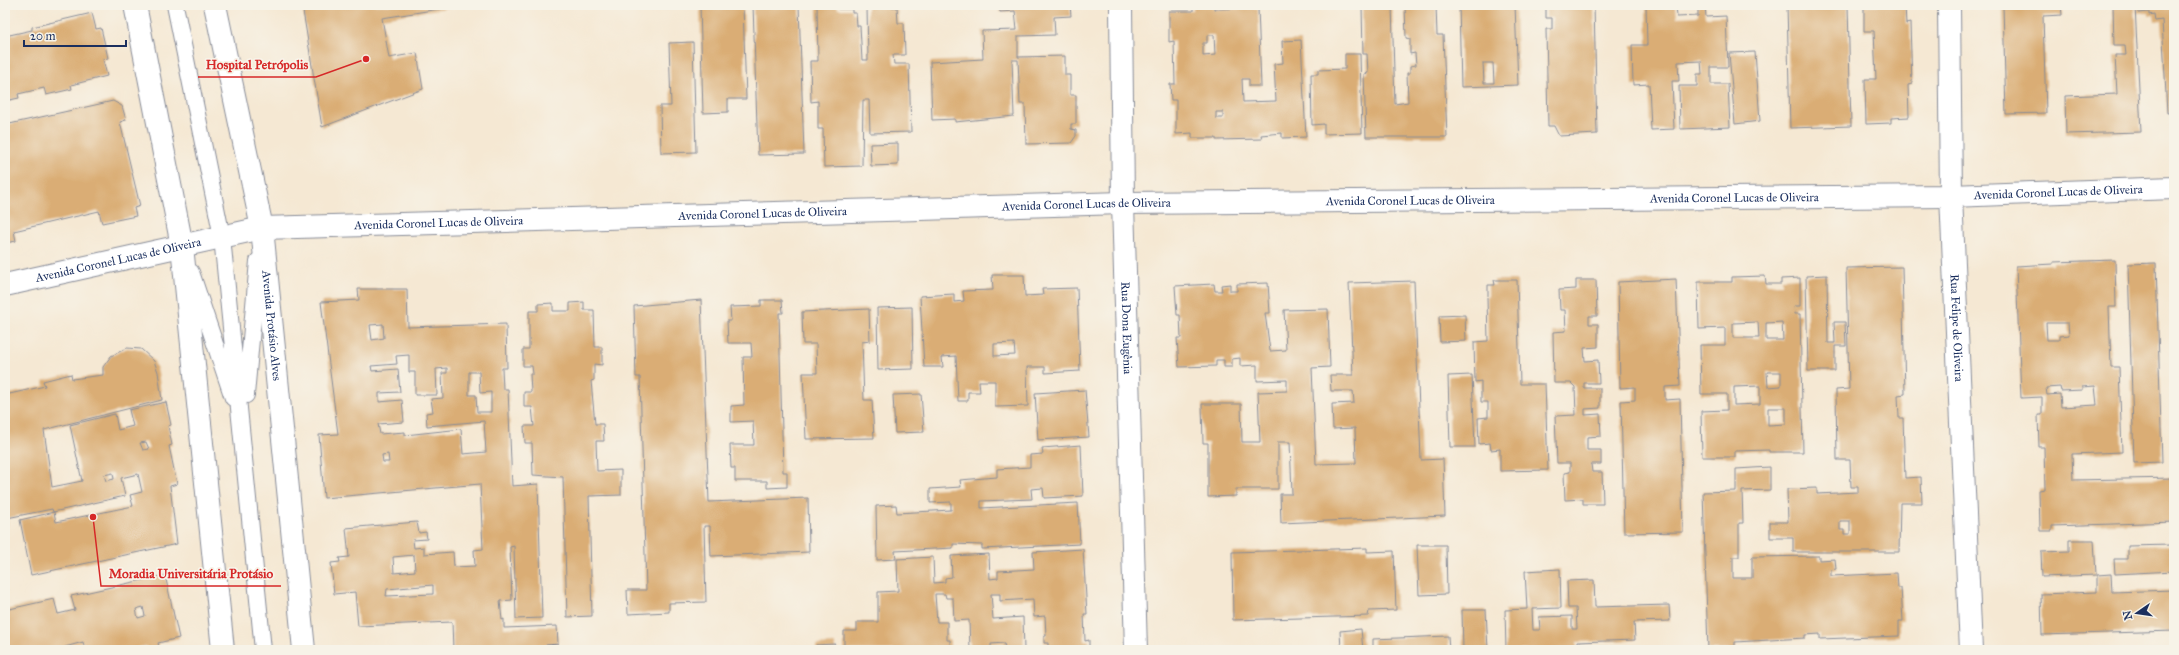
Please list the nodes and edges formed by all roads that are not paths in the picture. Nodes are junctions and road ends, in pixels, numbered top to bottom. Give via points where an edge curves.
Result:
1 (135, 5) edge
2 (175, 5) edge
3 (215, 5) edge
4 (1121, 5) edge
5 (1949, 5) edge
6 (2174, 188) edge
7 (1951, 196) junction
8 (1123, 203) junction
9 (262, 228) junction
10 (222, 237) junction
11 (182, 246) junction
12 (5, 285) edge
13 (242, 428) junction
14 (223, 650) edge
15 (263, 650) edge
16 (304, 650) edge
17 (1136, 650) edge
18 (1971, 650) edge

1 - 11 street
2 - 10 lane
3 - 9 street, Avenida Protásio Alves
4 - 8 street, Rua Dona Eugênia
5 - 7 street, Rua Felipe de Oliveira
6 - 7 street, Avenida Coronel Lucas de Oliveira
7 - 8 street, Avenida Coronel Lucas de Oliveira
7 - 18 street, Rua Felipe de Oliveira
8 - 9 street, Avenida Coronel Lucas de Oliveira
8 - 17 street, Rua Dona Eugênia
9 - 10 street, Avenida Coronel Lucas de Oliveira
9 - 13 lane
9 - 16 street, Avenida Protásio Alves
10 - 11 street, Avenida Coronel Lucas de Oliveira
10 - 13 lane
11 - 12 street, Avenida Coronel Lucas de Oliveira
11 - 13 lane
11 - 14 street
13 - 15 lane

